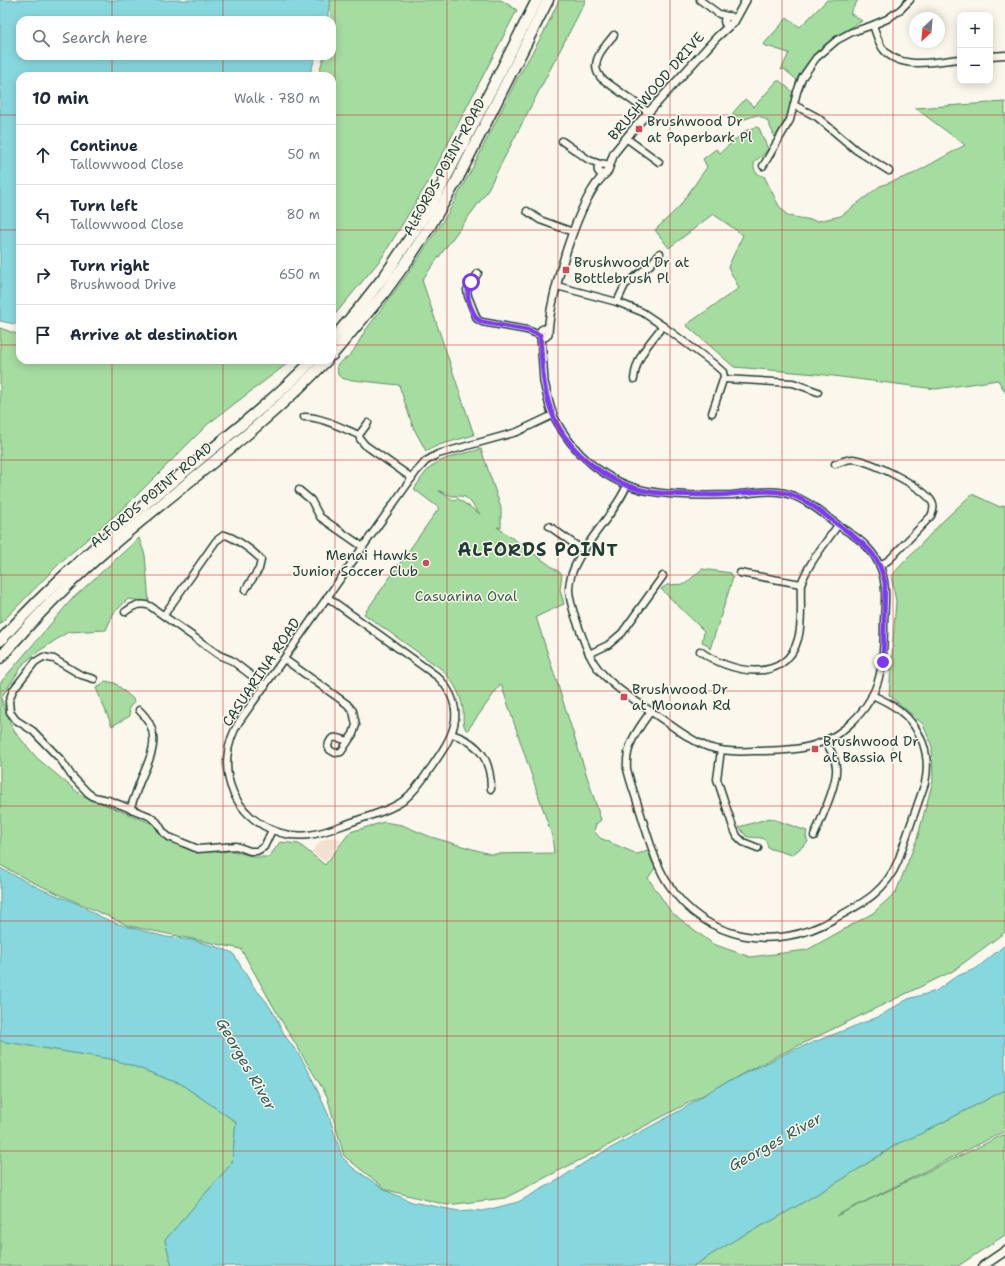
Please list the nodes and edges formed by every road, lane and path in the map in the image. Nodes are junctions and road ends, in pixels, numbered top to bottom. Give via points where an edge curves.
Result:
1 (537, 0) edge
2 (548, 0) edge
3 (700, 0) edge
4 (910, 0) edge
5 (744, 3) edge
6 (729, 20) junction
7 (873, 26) junction
8 (614, 35) dead end
9 (1005, 55) edge
10 (993, 56) edge
11 (957, 59) edge
12 (794, 105) junction
13 (648, 112) junction
14 (626, 138) junction
15 (562, 141) dead end
16 (659, 162) dead end
17 (763, 166) dead end
18 (602, 168) junction
19 (888, 171) dead end
20 (527, 211) dead end
21 (573, 232) junction
22 (660, 254) dead end
23 (478, 273) dead end
24 (557, 286) junction
25 (617, 302) junction
26 (663, 326) junction
27 (543, 334) junction
28 (336, 335) edge
29 (336, 350) edge
30 (309, 364) edge
31 (323, 364) edge
32 (634, 379) dead end
33 (724, 379) junction
34 (818, 392) dead end
35 (712, 413) dead end
36 (553, 415) junction
37 (304, 417) dead end
38 (368, 423) dead end
39 (359, 435) junction
40 (835, 464) dead end
41 (412, 478) junction
42 (627, 485) junction
43 (299, 490) dead end
44 (838, 525) junction
45 (549, 526) dead end
46 (363, 547) junction
47 (584, 551) junction
48 (880, 566) junction
49 (740, 573) dead end
50 (663, 576) dead end
51 (801, 584) junction
52 (245, 590) dead end
53 (328, 598) junction
54 (124, 612) dead end
55 (164, 615) junction
56 (0, 641) edge
57 (700, 651) dead end
58 (589, 654) junction
59 (0, 658) edge
60 (284, 659) junction
61 (94, 679) dead end
62 (265, 686) junction
63 (872, 695) junction
64 (139, 710) dead end
65 (650, 711) junction
66 (452, 734) junction
67 (348, 741) dead end
68 (826, 741) junction
69 (721, 750) junction
70 (491, 789) dead end
71 (130, 809) junction
72 (272, 830) junction
73 (814, 836) dead end
74 (758, 848) dead end
75 (1005, 1251) edge
76 (983, 1266) edge

1 - 28 highway, ALFORDS POINT ROAD via 427,213 386,274
2 - 29 highway, ALFORDS POINT ROAD via 463,168 430,226 380,299
3 - 6 street
4 - 7 street via 894,14
5 - 6 street, BRUSHWOOD DRIVE
6 - 13 street, BRUSHWOOD DRIVE via 717,37
7 - 11 street via 883,48 898,60 910,63
7 - 12 street via 852,32 837,40 816,58 802,78
8 - 13 street via 599,56 597,71 601,78
9 - 10 street
12 - 17 street via 788,124
12 - 19 street via 817,117 856,150
13 - 14 street, BRUSHWOOD DRIVE
14 - 16 street
14 - 18 street, BRUSHWOOD DRIVE
15 - 18 street
18 - 21 street, BRUSHWOOD DRIVE
20 - 21 street via 540,220
21 - 24 street, BRUSHWOOD DRIVE
22 - 25 street via 625,286
23 - 27 street via 467,290 477,319
24 - 25 street
24 - 27 street, BRUSHWOOD DRIVE
25 - 26 street via 642,312
26 - 32 street via 639,359
26 - 33 street via 720,369
27 - 36 street, BRUSHWOOD DRIVE via 544,382
30 - 56 highway, ALFORDS POINT ROAD via 260,410 87,554 28,610
31 - 59 highway, ALFORDS POINT ROAD via 270,414 81,572
33 - 34 street via 792,383
33 - 35 street
36 - 41 street, CASUARINA ROAD via 517,432 438,454 426,462
36 - 42 street, BRUSHWOOD DRIVE via 574,448 598,469
37 - 39 street via 327,422
38 - 39 street
39 - 41 street via 365,445
40 - 48 street via 851,459 863,462 908,481 932,502 934,509 931,516 890,559
41 - 46 street, CASUARINA ROAD
42 - 44 street, BRUSHWOOD DRIVE via 666,494 733,495 779,492 802,500
42 - 47 street, BRUSHWOOD DRIVE via 619,501
43 - 46 street via 314,503 320,517
44 - 48 street, BRUSHWOOD DRIVE via 868,548
44 - 51 street via 809,567
45 - 47 street
46 - 53 street, CASUARINA ROAD
47 - 58 street, BRUSHWOOD DRIVE via 572,570 569,588
48 - 63 street, BRUSHWOOD DRIVE via 885,583 884,654 880,676
49 - 51 street
50 - 58 street via 622,633 608,645
51 - 57 street via 798,640 783,662 763,671 745,671
52 - 55 street via 259,569 261,560 224,535 216,541
53 - 60 street, CASUARINA ROAD
53 - 66 street, CASUARINA ROAD via 443,682 454,706
54 - 55 street via 135,605 144,604
55 - 62 street
58 - 65 street, BRUSHWOOD DRIVE via 607,679
60 - 62 street, CASUARINA ROAD
60 - 67 street via 350,707 356,725
61 - 71 street via 81,675 54,659 40,658 13,690 9,708 16,720 37,735 88,793
62 - 72 street, CASUARINA ROAD via 234,732 227,763 230,784 240,805 256,821
63 - 65 street via 893,706 910,720 919,734 926,755 925,783 898,861 886,883 864,902 813,930 778,938 748,937 717,927 685,905 666,880 656,860 627,768 629,745
63 - 68 street, BRUSHWOOD DRIVE via 852,722
64 - 71 street via 151,728 153,745 150,761
65 - 69 street, BRUSHWOOD DRIVE via 692,739
66 - 70 street via 470,741 481,753 490,772
66 - 72 street, CASUARINA ROAD via 417,787 396,805 316,834 294,836
68 - 69 street, BRUSHWOOD DRIVE via 792,750
68 - 73 street via 834,758 836,772
69 - 74 street via 717,779 732,827 743,842
71 - 72 street via 155,820 169,837 201,849 232,846 257,851 264,847
75 - 76 main road

